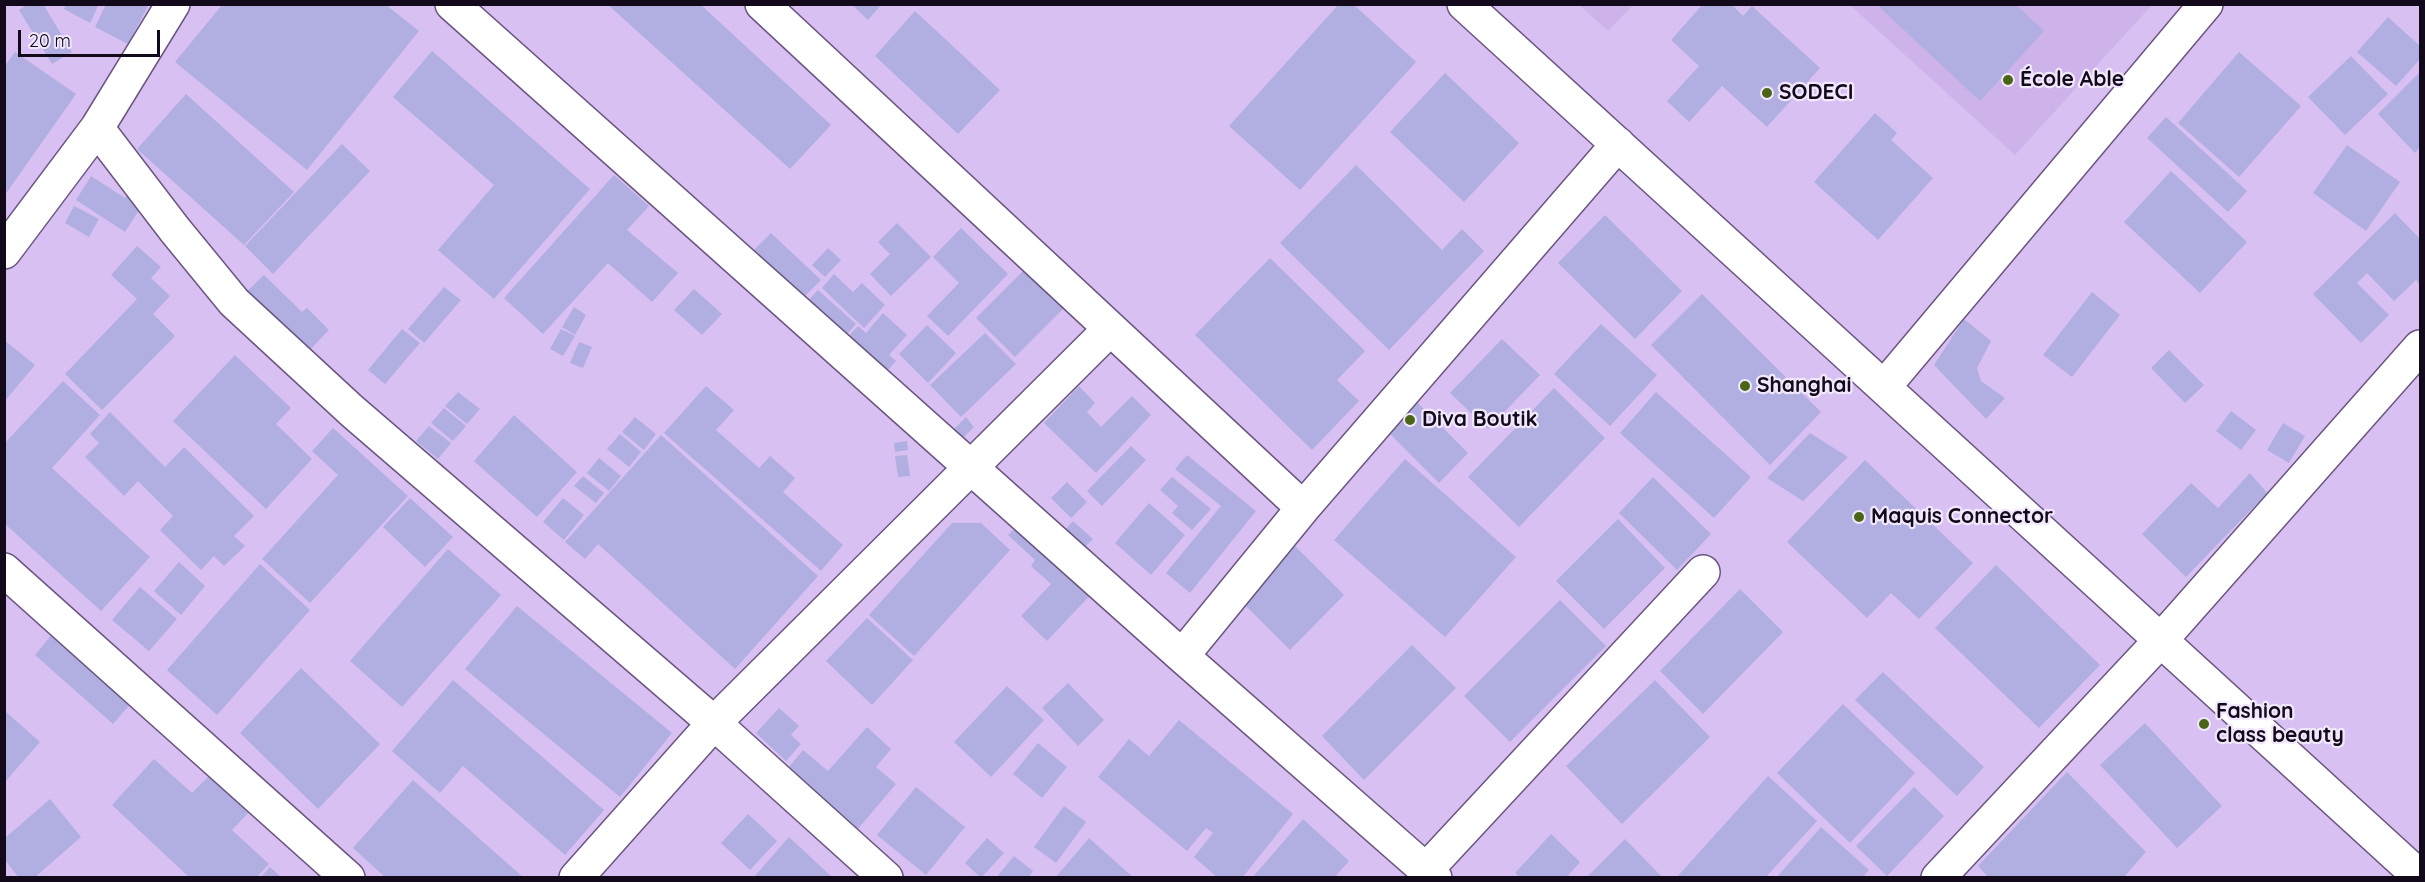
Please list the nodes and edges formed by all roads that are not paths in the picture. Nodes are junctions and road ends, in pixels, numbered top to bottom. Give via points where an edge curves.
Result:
1 (173, 4) edge
2 (452, 4) edge
3 (762, 4) edge
4 (1464, 4) edge
5 (2206, 4) edge
6 (98, 128) junction
7 (1618, 144) junction
8 (4, 252) edge
9 (1110, 329) junction
10 (2420, 349) edge
11 (1884, 387) junction
12 (972, 467) junction
13 (1303, 508) junction
14 (4, 570) edge
15 (1703, 572) dead end
16 (2160, 641) junction
17 (1182, 656) junction
18 (714, 723) junction
19 (1431, 874) edge
20 (2421, 877) edge
21 (348, 878) edge
22 (576, 878) edge
23 (886, 878) edge
24 (1938, 878) edge

1 - 6 street
2 - 12 street
3 - 9 street
4 - 7 street
5 - 11 street
6 - 8 street
6 - 18 street via 234,302 352,411
7 - 11 street
7 - 13 street
9 - 12 street
9 - 13 street
10 - 16 street
11 - 16 street
12 - 17 street
12 - 18 street
13 - 17 street
14 - 21 street
15 - 19 street
16 - 20 street
16 - 24 street
17 - 19 street
18 - 22 street
18 - 23 street

